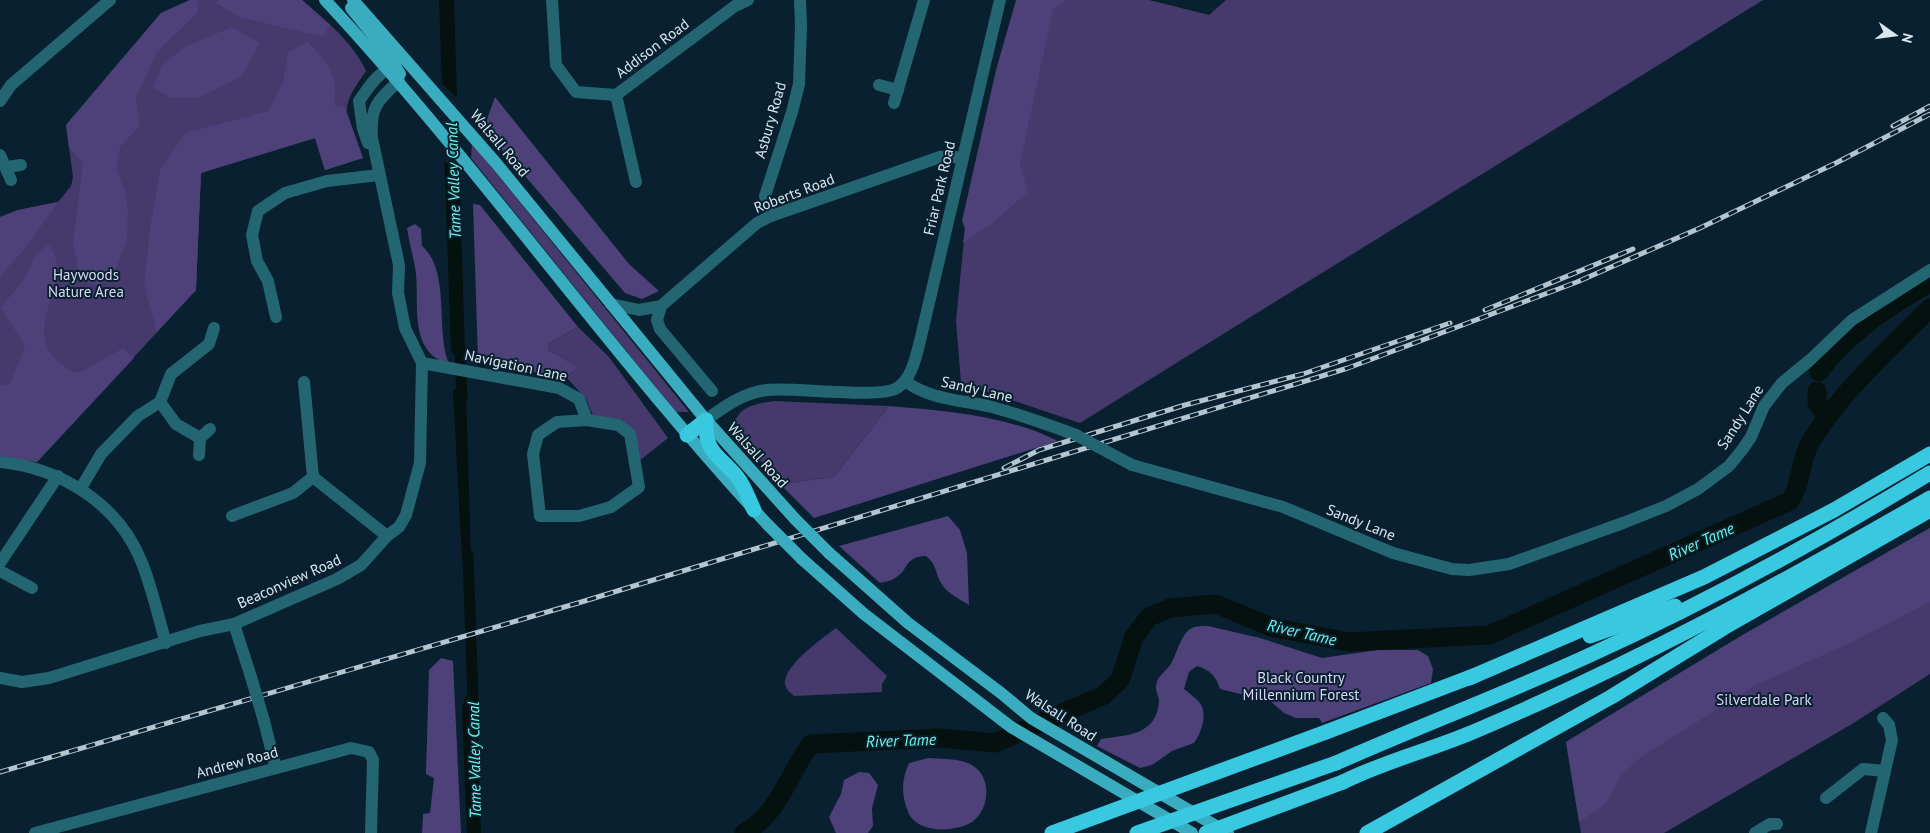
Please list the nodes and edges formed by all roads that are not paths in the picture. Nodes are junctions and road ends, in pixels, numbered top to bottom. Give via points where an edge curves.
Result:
1 (110, 0) edge
2 (325, 0) edge
3 (346, 0) edge
4 (353, 0) edge
5 (552, 0) edge
6 (748, 0) edge
7 (800, 0) edge
8 (924, 0) edge
9 (1000, 0) edge
10 (411, 65) junction
11 (393, 67) junction
12 (399, 81) junction
13 (879, 85) dead end
14 (616, 96) junction
15 (0, 101) edge
16 (0, 155) edge
17 (962, 158) junction
18 (21, 164) dead end
19 (379, 175) junction
20 (636, 182) dead end
21 (771, 216) junction
22 (1930, 270) edge
23 (611, 304) junction
24 (661, 306) junction
25 (276, 317) dead end
26 (214, 328) dead end
27 (422, 363) junction
28 (905, 381) junction
29 (304, 382) dead end
30 (704, 387) dead end
31 (160, 402) junction
32 (587, 420) junction
33 (706, 420) junction
34 (210, 429) dead end
35 (688, 436) junction
36 (200, 438) junction
37 (1930, 454) edge
38 (199, 455) dead end
39 (0, 462) edge
40 (1930, 473) edge
41 (58, 476) junction
42 (313, 477) junction
43 (80, 488) junction
44 (1930, 498) edge
45 (754, 510) junction
46 (1930, 510) edge
47 (232, 516) dead end
48 (387, 536) junction
49 (0, 563) edge
50 (0, 571) edge
51 (32, 588) dead end
52 (1728, 588) junction
53 (234, 624) junction
54 (166, 643) junction
55 (0, 678) edge
56 (1468, 678) junction
57 (1899, 717) dead end
58 (276, 768) junction
59 (1885, 771) junction
60 (1826, 798) dead end
61 (1774, 827) edge
62 (35, 833) edge
63 (371, 833) edge
64 (1052, 833) edge
65 (1137, 833) edge
66 (1192, 833) edge
67 (1206, 833) edge
68 (1228, 833) edge
69 (1367, 833) edge
70 (1755, 833) edge
71 (1871, 833) edge

1 - 15 street via 11,85
2 - 11 main road
3 - 11 main road
4 - 10 main road, Walsall Road
5 - 14 street, Addison Road via 556,65 576,92
6 - 14 street, Addison Road via 735,6
7 - 21 street, Asbury Road via 799,84 765,196
8 - 13 street via 896,97
9 - 17 street, Friar Park Road
10 - 11 street
10 - 23 main road, Walsall Road
11 - 12 main road
11 - 19 street via 374,81 359,101 363,130
12 - 19 street via 377,102 371,120
12 - 35 main road
14 - 20 street
16 - 18 street via 9,174
17 - 21 street, Roberts Road via 940,157
17 - 28 street, Friar Park Road via 920,341
19 - 25 street via 327,181 285,193 258,211 252,235
19 - 27 street, Beaconview Road via 399,265 398,292 405,328
21 - 24 street, Roberts Road via 743,234
22 - 28 street, Sandy Lane, bridge via 1852,320 1782,383 1764,406 1742,450 1729,466 1698,489 1640,516 1509,564 1468,570 1402,556 1283,507 1132,465 1076,435 1038,420 927,394
23 - 24 street via 640,310
23 - 33 main road, Walsall Road
24 - 30 street via 657,320 660,329
26 - 31 street via 209,344 171,374
27 - 32 street, Navigation Lane via 559,388 579,399
27 - 48 street, Beaconview Road via 420,463 406,515 399,527
28 - 33 street via 898,388 878,393 767,390 736,400
29 - 42 street
31 - 36 street via 176,424
31 - 43 street via 138,416 101,454
32 - 32 street via 618,426 630,434 639,487 611,508 579,516 540,516 533,454 538,435 556,422
33 - 35 highway
33 - 45 highway via 705,438 709,446 740,479
33 - 68 main road, Walsall Road, bridge via 795,519 885,604 1031,718
34 - 36 street
35 - 45 main road
36 - 38 street
37 - 56 highway via 1834,510 1704,577
39 - 41 street
40 - 52 highway
41 - 43 street
41 - 49 street
42 - 47 street via 293,493
42 - 48 street
43 - 54 street via 114,518 142,562
44 - 67 highway, bridge via 1780,584 1479,730
45 - 66 main road, bridge via 832,587 1011,727
46 - 69 highway via 1611,697
48 - 53 street, Beaconview Road via 361,565 337,579
50 - 51 street
52 - 56 highway
52 - 65 highway, bridge via 1588,656 1336,763
53 - 54 street, Beaconview Road
53 - 58 street, bridge
54 - 55 street, Beaconview Road via 49,678 22,682
56 - 64 highway, bridge
57 - 59 street via 1886,722 1892,740
58 - 62 street, Andrew Road
58 - 63 street, Andrew Road via 351,748 369,752 373,760
59 - 60 street via 1863,769 1853,775 1847,789
59 - 71 street
61 - 70 street

